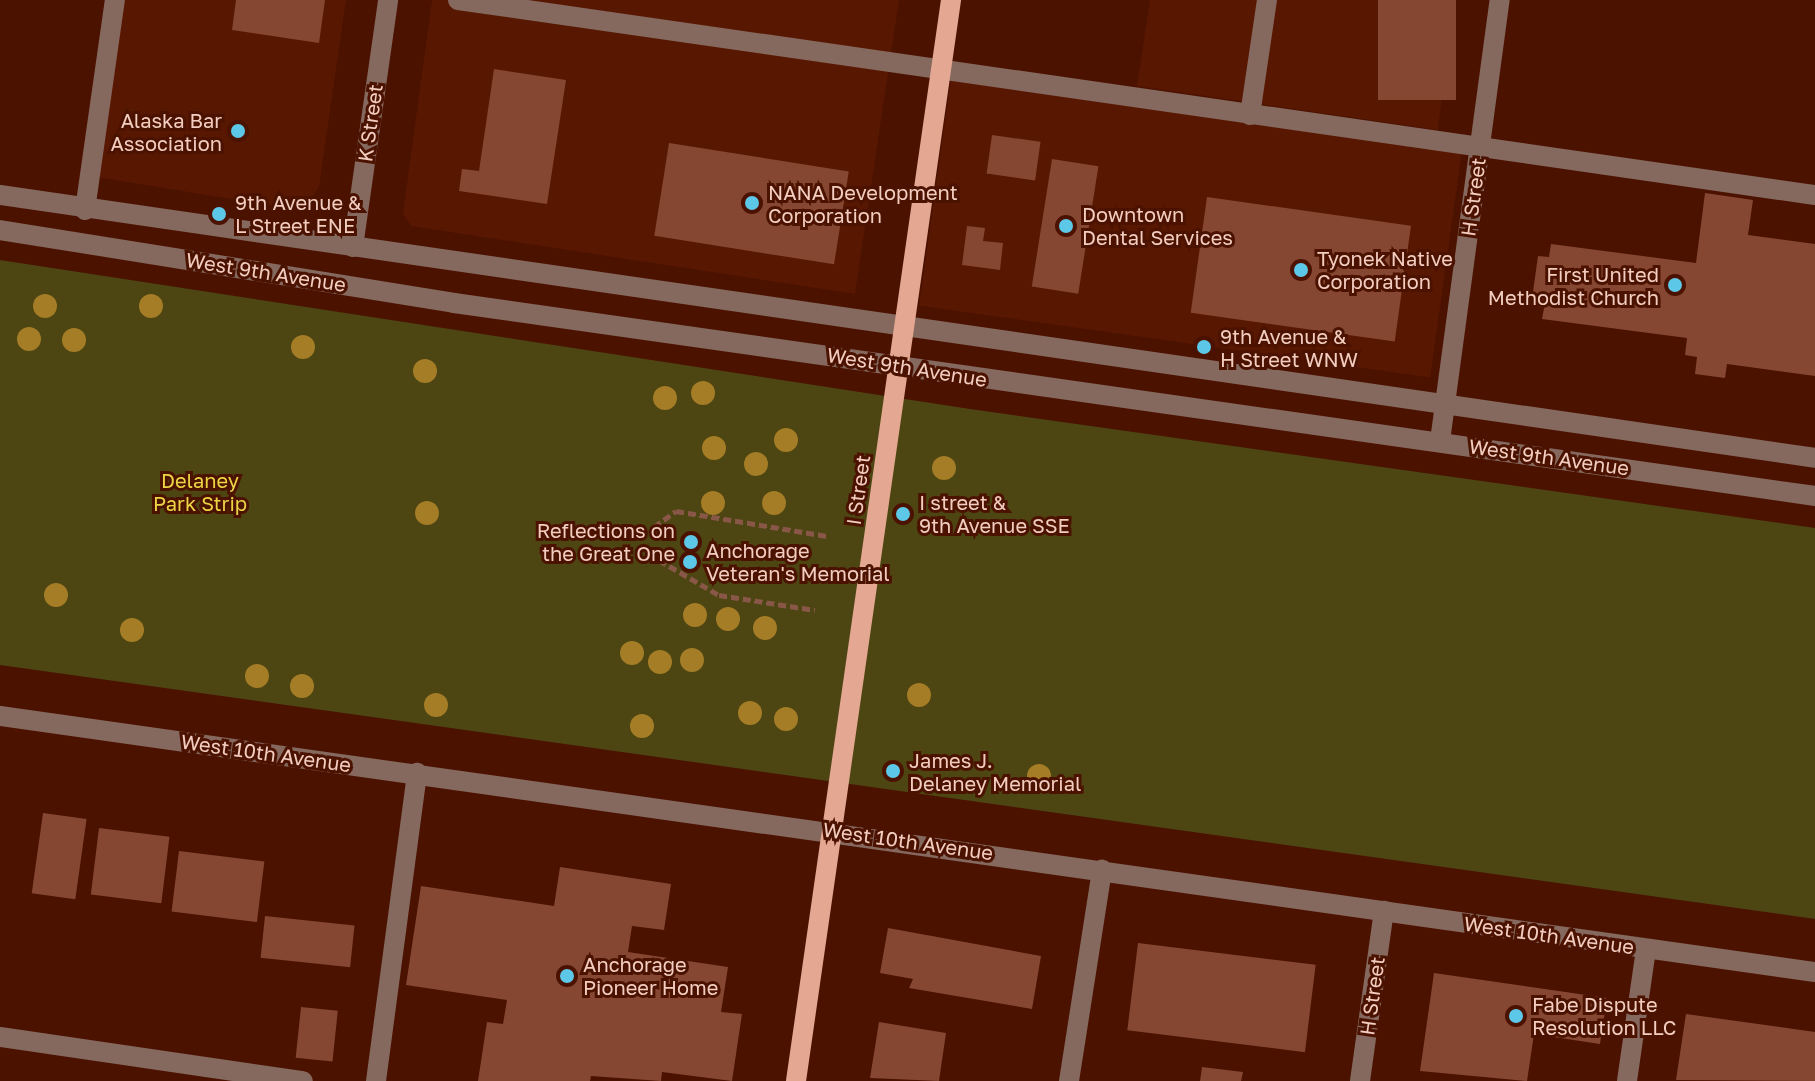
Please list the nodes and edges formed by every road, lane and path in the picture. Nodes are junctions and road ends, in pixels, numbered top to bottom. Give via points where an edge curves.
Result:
1 (115, 0) edge
2 (388, 0) edge
3 (458, 0) edge
4 (951, 0) edge
5 (1267, 0) edge
6 (1500, 0) edge
7 (941, 70) junction
8 (1250, 115) junction
9 (1480, 147) junction
10 (0, 195) edge
11 (1815, 195) edge
12 (85, 210) junction
13 (0, 230) edge
14 (353, 247) junction
15 (905, 328) junction
16 (899, 366) junction
17 (1445, 406) junction
18 (1440, 441) junction
19 (1815, 458) edge
20 (1815, 496) edge
21 (654, 527) dead end
22 (827, 536) dead end
23 (659, 560) dead end
24 (815, 610) dead end
25 (0, 716) edge
26 (417, 773) junction
27 (832, 830) junction
28 (1102, 870) junction
29 (1384, 911) junction
30 (1646, 949) junction
31 (1815, 972) edge
32 (0, 1037) edge
33 (303, 1081) edge
34 (376, 1081) edge
35 (796, 1081) edge
36 (1069, 1081) edge
37 (1360, 1081) edge
38 (1627, 1081) edge

1 - 12 street
2 - 14 street, K Street
3 - 7 street
4 - 7 main road, I Street
5 - 8 street
6 - 9 street, H Street
7 - 8 street
7 - 15 main road, I Street
8 - 9 street
9 - 11 street
9 - 17 street, H Street
10 - 12 street, West 9th Avenue
12 - 14 street, West 9th Avenue
13 - 16 street, West 9th Avenue via 454,303
14 - 15 street, West 9th Avenue
15 - 16 main road, I Street
15 - 17 street, West 9th Avenue
16 - 18 street, West 9th Avenue
16 - 27 main road, I Street
17 - 18 street, H Street
17 - 19 street, West 9th Avenue
18 - 20 street, West 9th Avenue
21 - 22 path via 676,511
23 - 24 path via 719,595
25 - 26 street, West 10th Avenue
26 - 27 street, West 10th Avenue
26 - 34 street
27 - 28 street, West 10th Avenue
27 - 35 main road, I Street
28 - 29 street, West 10th Avenue
28 - 36 street
29 - 30 street, West 10th Avenue
29 - 37 street, H Street
30 - 31 street, West 10th Avenue
30 - 38 street
32 - 33 street

